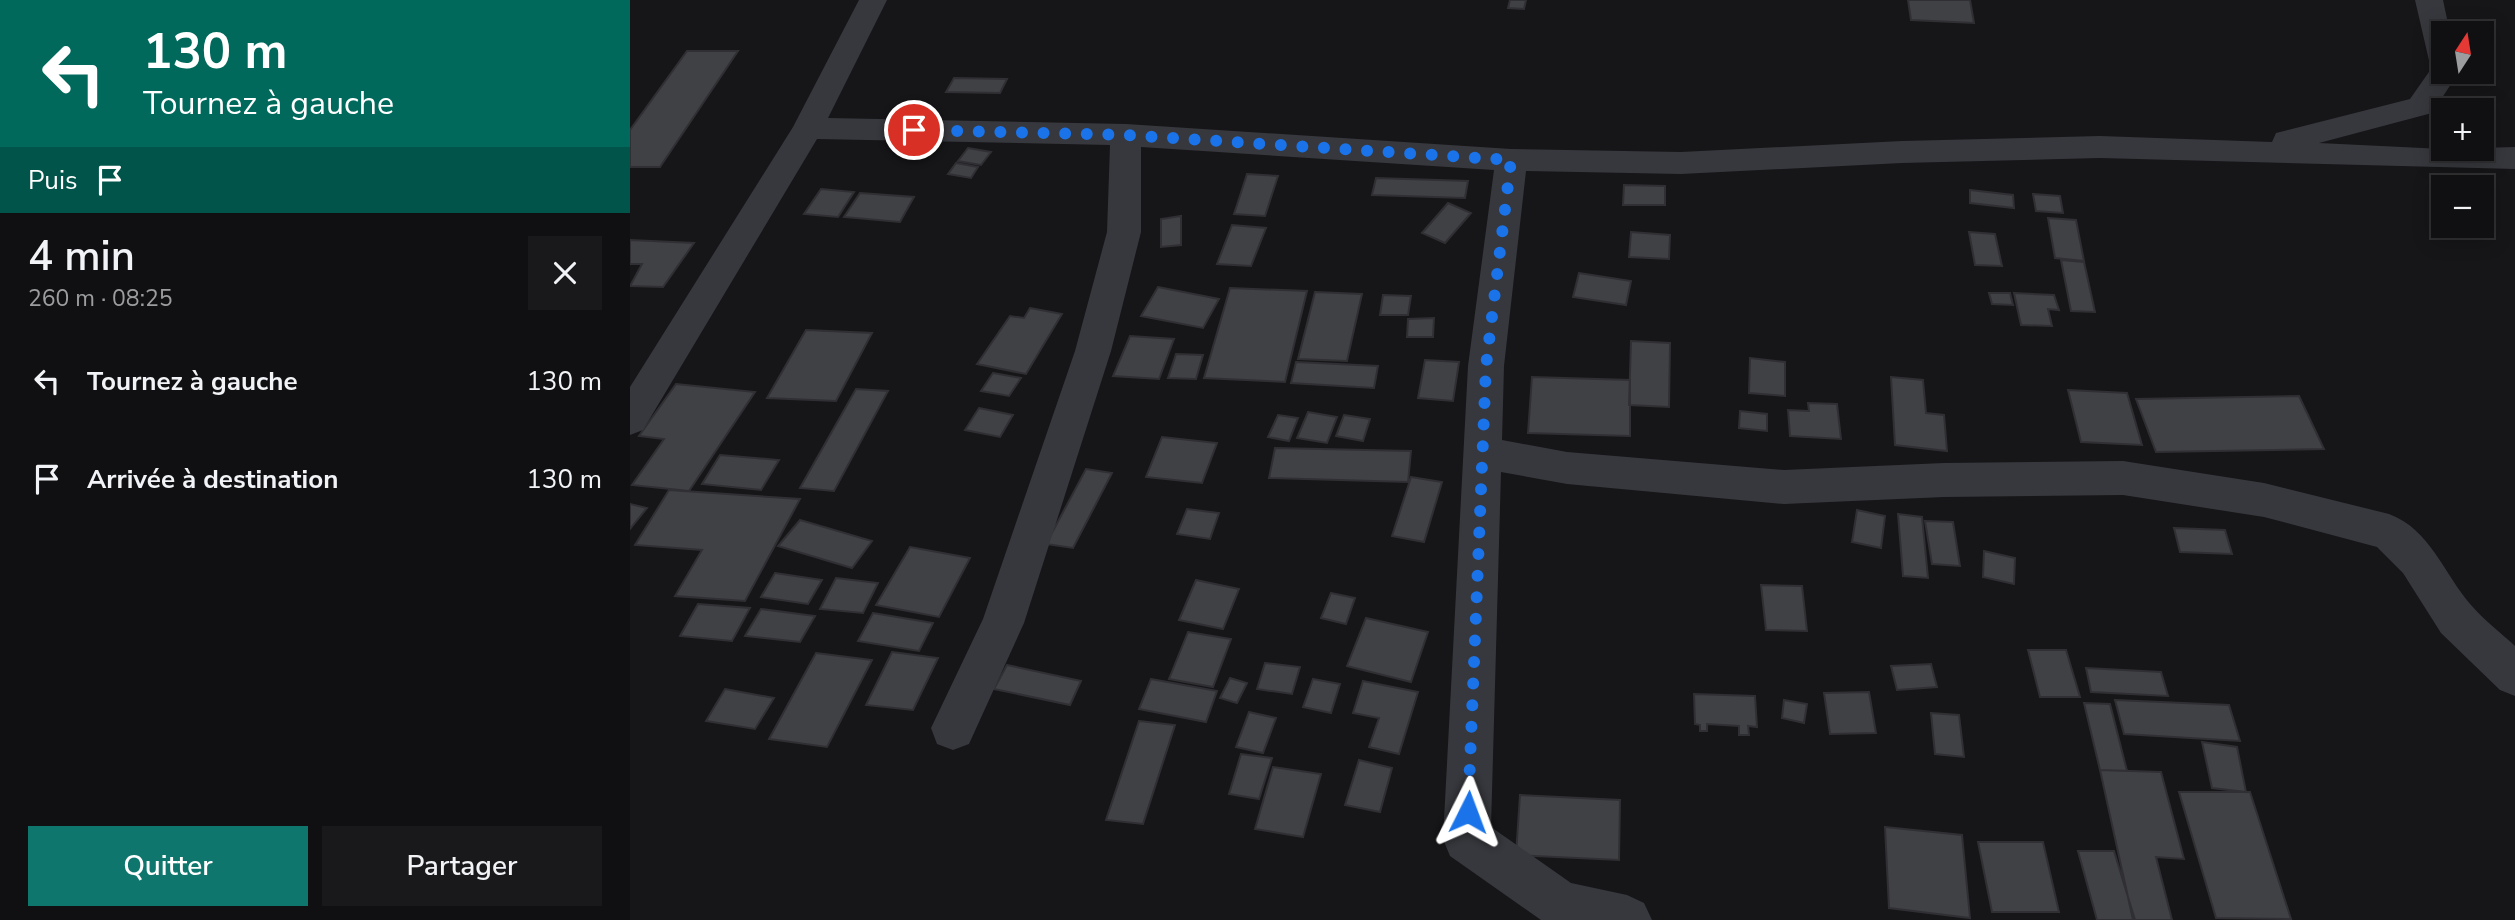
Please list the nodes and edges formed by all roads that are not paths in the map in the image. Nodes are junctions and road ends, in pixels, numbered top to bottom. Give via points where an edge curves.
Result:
1 (873, 0) edge
2 (2429, 0) edge
3 (2434, 21) edge
4 (2436, 84) edge
5 (808, 128) junction
6 (1126, 135) junction
7 (2236, 153) junction
8 (2515, 158) edge
9 (1511, 160) junction
10 (630, 419) edge
11 (1484, 453) junction
12 (2515, 675) edge
13 (953, 728) dead end
14 (1627, 920) edge

1 - 5 street
2 - 3 street
4 - 7 street via 2421,106
5 - 6 street
5 - 10 street
6 - 9 street
6 - 13 street via 1124,232 1093,351 1003,623
7 - 8 street
7 - 9 street via 2100,147 1681,163
9 - 11 street via 1486,366
11 - 12 street via 1567,468 1784,487 2123,478 2264,500 2389,532 2417,559 2456,619
11 - 14 street via 1467,839 1561,905

